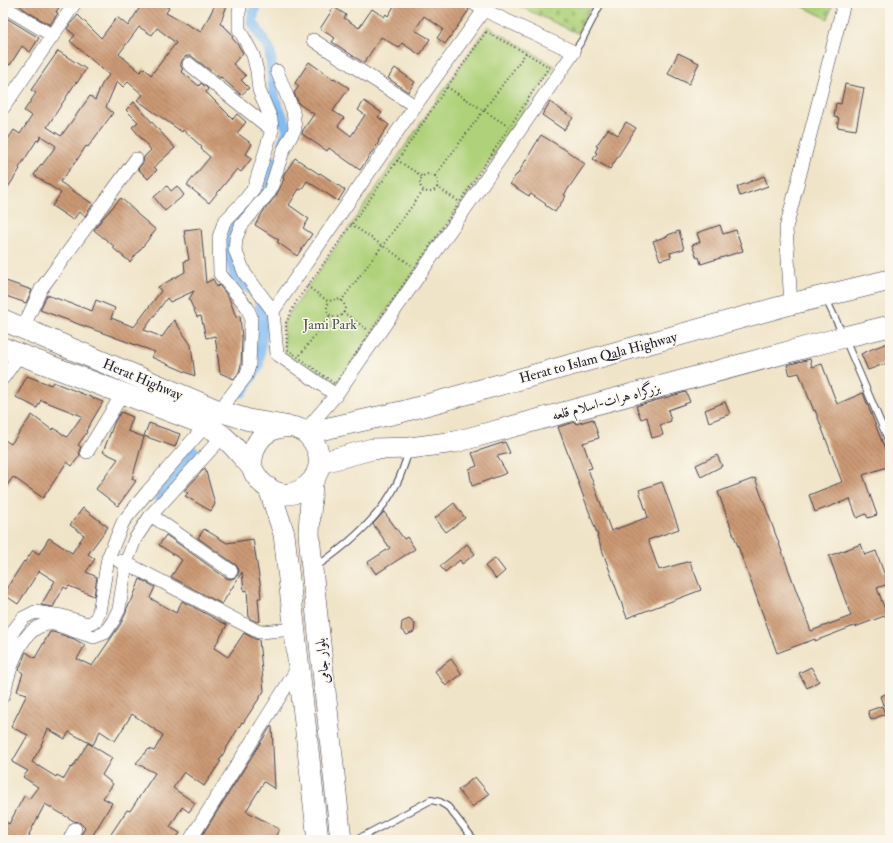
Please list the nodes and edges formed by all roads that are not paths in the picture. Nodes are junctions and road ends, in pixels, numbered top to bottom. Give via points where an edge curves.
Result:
1 (75, 3) edge
2 (241, 3) edge
3 (473, 3) edge
4 (601, 3) edge
5 (844, 3) edge
6 (3, 6) edge
7 (484, 10) junction
8 (53, 36) junction
9 (313, 40) dead end
10 (574, 52) junction
11 (189, 64) dead end
12 (277, 71) dead end
13 (414, 106) junction
14 (3, 108) edge
15 (272, 130) junction
16 (136, 158) dead end
17 (890, 280) edge
18 (824, 296) junction
19 (791, 304) junction
20 (273, 311) junction
21 (3, 320) edge
22 (890, 326) edge
23 (23, 328) junction
24 (844, 337) junction
25 (11, 351) edge
26 (3, 378) edge
27 (123, 393) junction
28 (336, 395) junction
29 (213, 418) junction
30 (299, 430) junction
31 (223, 436) junction
32 (890, 444) edge
33 (410, 448) junction
34 (87, 452) dead end
35 (251, 465) junction
36 (316, 472) junction
37 (268, 488) junction
38 (151, 515) junction
39 (108, 558) junction
40 (126, 563) junction
41 (312, 569) junction
42 (231, 571) dead end
43 (295, 629) junction
44 (3, 659) edge
45 (299, 666) junction
46 (6, 673) edge
47 (3, 696) edge
48 (190, 840) edge
49 (318, 840) edge
50 (341, 840) edge
51 (356, 840) edge
52 (474, 840) edge

1 - 8 street
2 - 15 street via 239,29 253,55 259,90 271,119
3 - 7 street
4 - 10 lane
5 - 19 street via 786,228
6 - 8 street
7 - 10 street
7 - 13 street
8 - 14 street
9 - 13 street
10 - 28 street
11 - 15 street
12 - 20 street via 293,110 295,129 283,151 270,191 241,226 235,250 245,274
13 - 20 street
15 - 29 street via 254,188 224,222 218,237 220,274 247,307 251,317 249,366 246,376
16 - 23 street via 41,289
17 - 18 highway, Herat to Islam Qala Highway
18 - 19 highway, Herat to Islam Qala Highway
18 - 24 lane
19 - 30 highway, Herat to Islam Qala Highway via 401,412
20 - 28 street via 277,354
21 - 23 highway, Herat Highway
22 - 24 highway, بزرگراه هرات-اسلام قلعه
23 - 29 highway, Herat Highway
24 - 32 lane
24 - 33 highway, بزرگراه هرات-اسلام قلعه via 455,442
25 - 26 street
25 - 27 highway, Herat Highway
27 - 29 highway, Herat Highway
27 - 34 street
28 - 30 street
29 - 30 highway, Herat Highway via 249,420
29 - 31 highway, Herat Highway
29 - 39 street via 123,522
30 - 35 highway via 275,428 265,434 253,452
30 - 36 highway via 314,442 319,452
31 - 35 highway, Herat Highway
31 - 38 street
33 - 36 highway, بزرگراه هرات-اسلام قلعه via 372,448
33 - 41 lane via 397,483 368,523 336,553
35 - 37 highway via 261,483
36 - 37 highway via 305,488 296,492 278,493
36 - 41 highway, بلوار جامی via 309,533
37 - 43 highway, بلوار جامی via 284,534
38 - 40 street via 135,539
38 - 42 street
39 - 40 street
39 - 44 street via 99,612 95,621 87,624 62,616 35,612 23,618 14,630
40 - 43 street via 259,632
40 - 46 street via 119,609 105,633 94,637 53,623 42,625 31,632 20,646
41 - 50 highway, بلوار جامی
43 - 45 highway, بلوار جامی
45 - 48 street
45 - 49 highway, بلوار جامی
46 - 47 street
51 - 52 lane via 431,800 448,807

